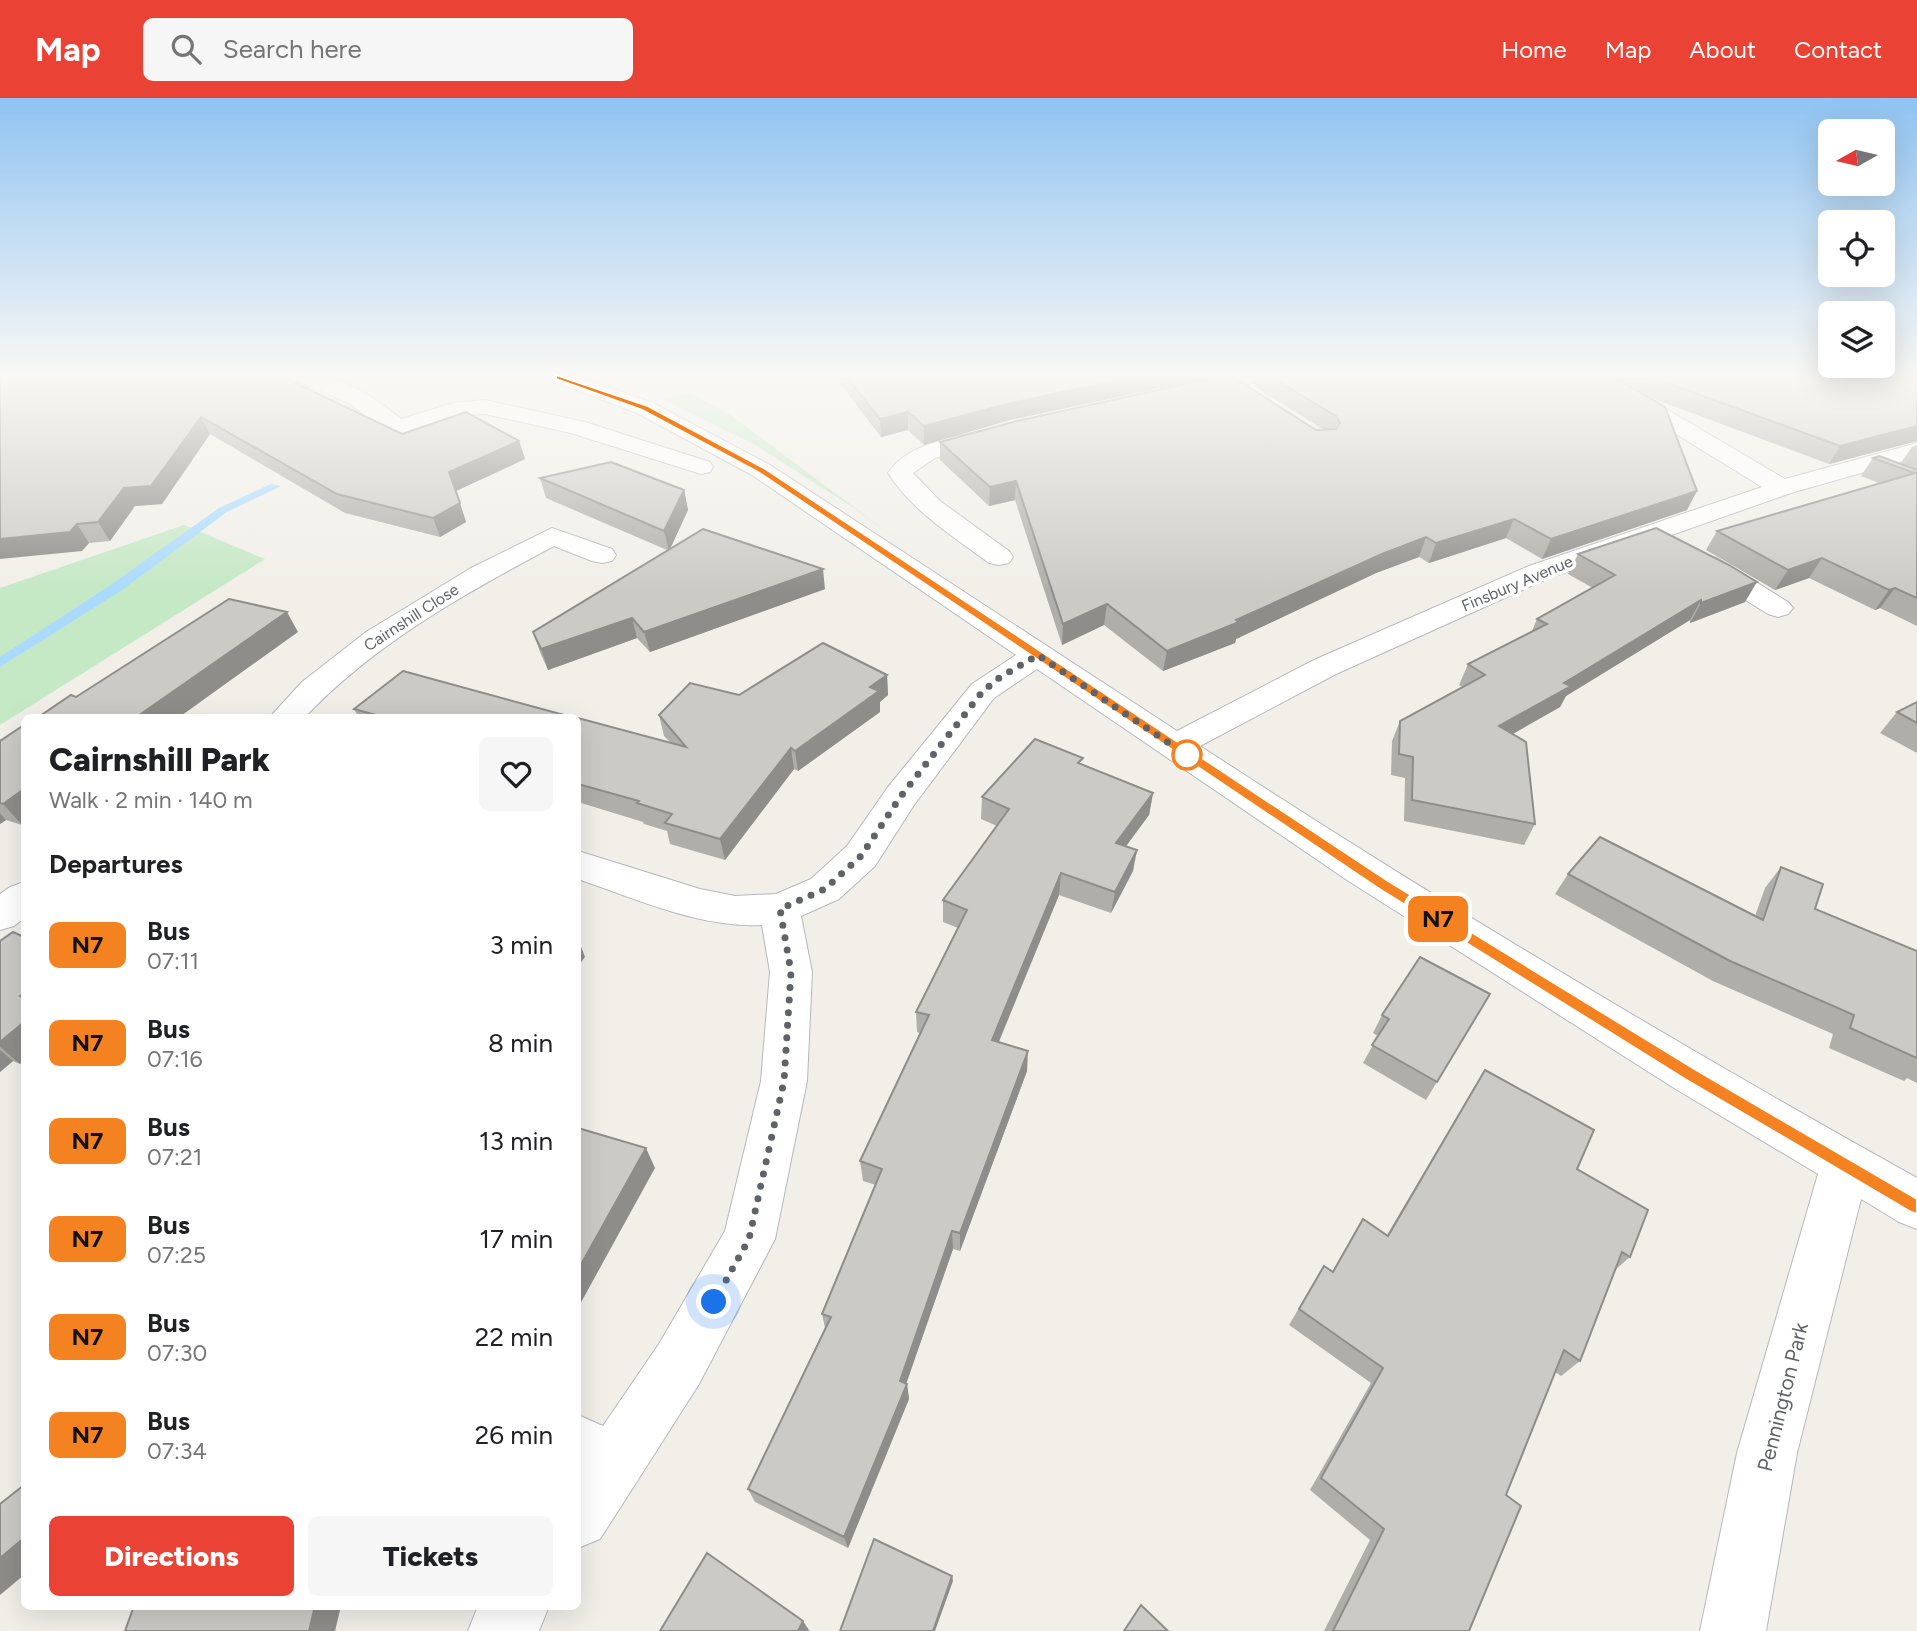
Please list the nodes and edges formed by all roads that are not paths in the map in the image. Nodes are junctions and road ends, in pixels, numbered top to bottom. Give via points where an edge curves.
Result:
1 (644, 449) edge
2 (725, 449) edge
3 (945, 449) edge
4 (1716, 449) edge
5 (1917, 450) edge
6 (1868, 463) junction
7 (701, 467) dead end
8 (1905, 480) edge
9 (1782, 488) junction
10 (522, 524) dead end
11 (1646, 533) junction
12 (552, 536) junction
13 (602, 555) dead end
14 (999, 557) dead end
15 (1779, 608) dead end
16 (1038, 655) junction
17 (288, 714) edge
18 (1174, 746) junction
19 (581, 866) edge
20 (21, 899) edge
21 (780, 909) junction
22 (0, 915) edge
23 (1845, 1166) junction
24 (1917, 1205) edge
25 (595, 1454) edge
26 (581, 1506) edge
27 (514, 1610) edge
28 (500, 1631) edge
29 (1733, 1631) edge

1 - 7 street
2 - 16 street via 797,492
3 - 14 street via 905,464 900,473 904,482
4 - 9 street
5 - 6 street, Finsbury Avenue
6 - 8 street
6 - 9 street, Finsbury Avenue
9 - 11 street, Finsbury Avenue
10 - 12 street
11 - 15 street
11 - 18 street, Finsbury Avenue via 1539,572 1325,667
12 - 13 street
12 - 17 street, Cairnshill Close via 439,595 307,692
16 - 18 street
16 - 21 street via 983,691 901,796 861,856 825,889
18 - 23 street via 1550,989
19 - 21 street via 700,904 735,911
20 - 22 street
21 - 25 street via 791,972 784,1081 749,1239 679,1364
23 - 24 street
23 - 29 street, Pennington Park via 1767,1454
25 - 26 street
27 - 28 street

